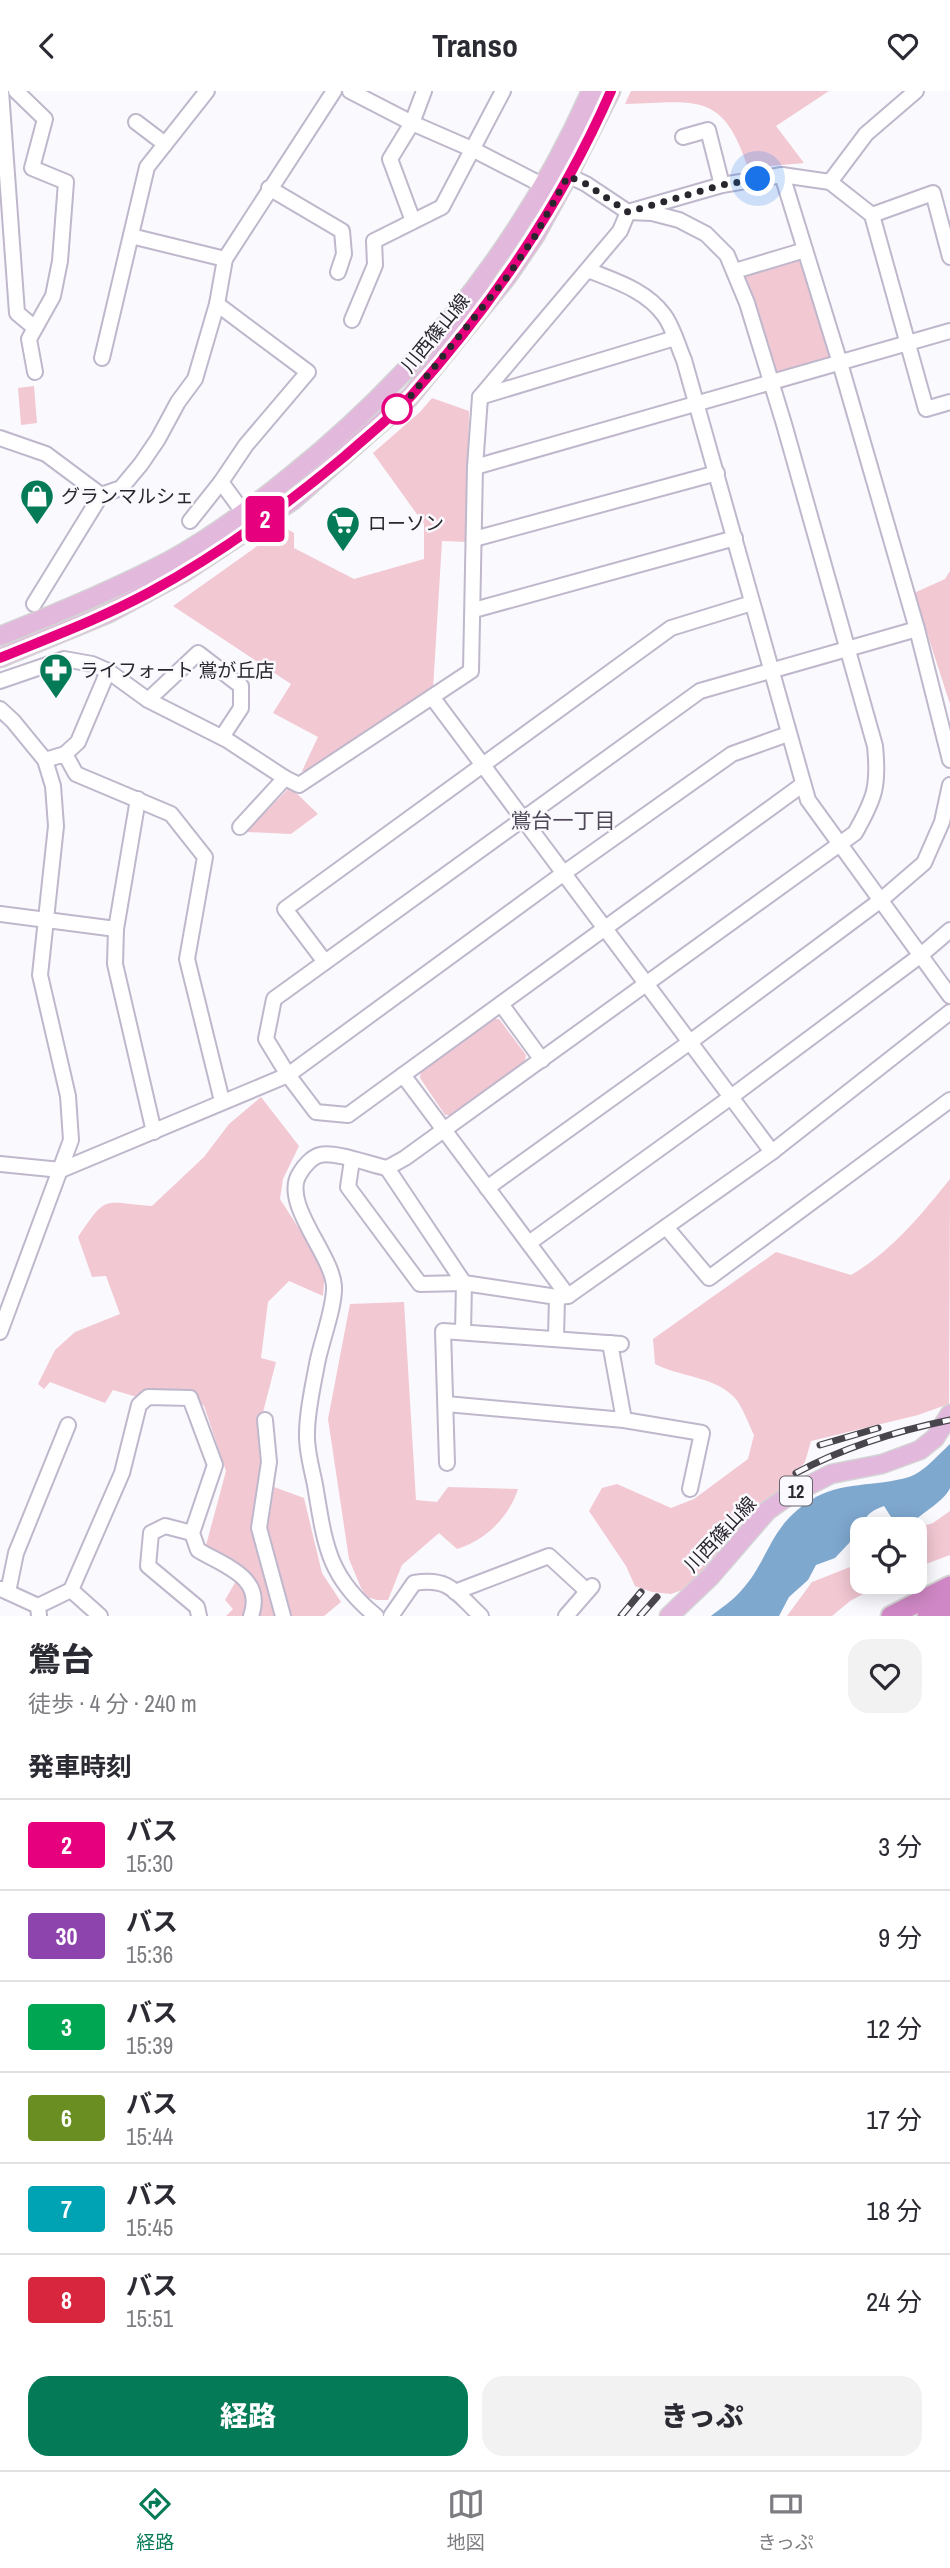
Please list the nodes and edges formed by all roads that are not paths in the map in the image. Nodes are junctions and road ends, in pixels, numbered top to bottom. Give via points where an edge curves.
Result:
1 (1, 91) edge
2 (16, 91) edge
3 (207, 91) edge
4 (334, 91) edge
5 (350, 91) edge
6 (424, 91) edge
7 (503, 91) edge
8 (590, 91) edge
9 (611, 91) edge
10 (916, 91) edge
11 (136, 122) dead end
12 (411, 123) junction
13 (683, 137) dead end
14 (164, 144) junction
15 (474, 150) junction
16 (561, 172) junction
17 (782, 175) junction
18 (830, 183) junction
19 (722, 185) junction
20 (544, 186) junction
21 (270, 188) junction
22 (628, 212) junction
23 (872, 215) junction
24 (413, 221) junction
25 (131, 236) junction
26 (805, 250) junction
27 (950, 257) edge
28 (225, 259) junction
29 (588, 270) junction
30 (735, 271) junction
31 (338, 272) dead end
32 (217, 304) junction
33 (352, 320) dead end
34 (35, 328) junction
35 (950, 331) edge
36 (675, 338) junction
37 (907, 344) junction
38 (102, 358) dead end
39 (840, 363) junction
40 (35, 372) dead end
41 (771, 382) junction
42 (480, 397) junction
43 (950, 402) edge
44 (696, 404) junction
45 (0, 438) edge
46 (475, 467) junction
47 (717, 473) junction
48 (221, 482) junction
49 (101, 495) junction
50 (249, 520) junction
51 (190, 521) dead end
52 (735, 538) junction
53 (474, 539) junction
54 (752, 603) junction
55 (34, 604) dead end
56 (474, 610) junction
57 (917, 629) junction
58 (0, 636) edge
59 (848, 650) junction
60 (0, 658) edge
61 (770, 670) junction
62 (108, 671) junction
63 (0, 681) edge
64 (432, 697) junction
65 (148, 700) junction
66 (0, 709) edge
67 (788, 734) junction
68 (222, 737) junction
69 (65, 754) junction
70 (45, 759) junction
71 (950, 760) edge
72 (483, 764) junction
73 (285, 778) junction
74 (802, 785) junction
75 (950, 785) edge
76 (138, 799) junction
77 (524, 819) junction
78 (240, 827) dead end
79 (841, 843) junction
80 (564, 873) junction
81 (881, 900) junction
82 (0, 914) edge
83 (44, 920) junction
84 (605, 928) junction
85 (117, 929) junction
86 (950, 930) edge
87 (921, 955) junction
88 (326, 962) junction
89 (647, 983) junction
90 (950, 996) edge
91 (501, 1004) junction
92 (950, 1012) edge
93 (690, 1042) junction
94 (542, 1059) junction
95 (288, 1075) junction
96 (403, 1075) junction
97 (731, 1097) junction
98 (950, 1100) edge
99 (222, 1101) junction
100 (445, 1129) junction
101 (154, 1132) junction
102 (772, 1153) junction
103 (352, 1160) junction
104 (0, 1164) edge
105 (387, 1167) junction
106 (61, 1170) junction
107 (487, 1188) junction
108 (666, 1227) junction
109 (529, 1243) junction
110 (464, 1283) junction
111 (562, 1296) junction
112 (0, 1332) edge
113 (463, 1332) junction
114 (556, 1338) junction
115 (446, 1404) junction
116 (950, 1414) edge
117 (265, 1420) dead end
118 (624, 1420) junction
119 (68, 1425) dead end
120 (447, 1463) dead end
121 (690, 1489) dead end
122 (191, 1533) junction
123 (950, 1586) edge
124 (4, 1590) edge
125 (71, 1590) junction
126 (455, 1592) junction
127 (950, 1606) edge
128 (39, 1611) edge
129 (100, 1616) edge
130 (199, 1616) edge
131 (251, 1616) edge
132 (283, 1616) edge
133 (376, 1616) edge
134 (390, 1616) edge
135 (481, 1616) edge
136 (566, 1616) edge
137 (670, 1616) edge
138 (891, 1616) edge
139 (927, 1616) edge

1 - 34 street via 17,313
2 - 34 street via 45,119 32,168 66,182 53,296
3 - 14 street
4 - 21 street
5 - 12 street
6 - 12 street
7 - 15 street
8 - 16 main road, 川西篠山線
9 - 16 main road, 川西篠山線
10 - 18 street via 866,134
11 - 14 street
12 - 15 street
12 - 24 street via 390,159
13 - 19 street via 708,130
14 - 25 street via 147,167
15 - 20 street
15 - 24 street via 442,207
16 - 20 main road, 川西篠山線
16 - 22 street
16 - 50 main road, 川西篠山線 via 535,236 410,397 292,501
17 - 18 street
17 - 19 street
17 - 26 street
18 - 23 street
19 - 22 street
20 - 50 main road, 川西篠山線 via 517,231 436,337 383,395
21 - 28 street
21 - 31 street via 342,231 344,254
22 - 29 street via 620,231
22 - 30 street via 679,220 706,234 727,255
23 - 27 street via 933,193
23 - 37 street
24 - 33 street via 374,241 374,265
25 - 28 street
25 - 38 street
26 - 30 street
26 - 39 street
28 - 32 street
29 - 36 street via 649,299 665,316
29 - 42 street
30 - 41 street
32 - 48 street via 308,372
32 - 49 street via 195,379 141,464 121,488
34 - 40 street via 29,339
35 - 37 street
36 - 42 street
36 - 44 street
37 - 39 street
37 - 43 street via 926,409
39 - 41 street
39 - 57 street
41 - 44 street
41 - 59 street
42 - 46 street
44 - 46 street
44 - 47 street
45 - 49 street via 46,454
46 - 53 street
47 - 52 street
47 - 53 street
48 - 50 street
48 - 51 street
49 - 55 street
50 - 58 main road, 川西篠山線 via 89,601
50 - 60 main road, 川西篠山線 via 151,592
52 - 54 street
52 - 56 street
53 - 56 street
54 - 61 street
54 - 72 street via 671,628
56 - 64 street via 471,671
57 - 59 street
57 - 71 street
59 - 61 street
59 - 79 street via 875,746 878,778 855,833
61 - 67 street
61 - 77 street via 699,691
62 - 63 street via 64,659
62 - 65 street
62 - 69 street via 78,741
64 - 72 street
64 - 73 street via 299,785
65 - 68 street
65 - 68 street via 198,653 241,686 241,708
66 - 70 street
67 - 74 street
67 - 80 street via 732,754
68 - 73 street
69 - 70 street
69 - 76 street via 76,774
70 - 83 street via 53,786 56,826
72 - 77 street
72 - 88 street via 285,909
73 - 78 street
74 - 79 street
74 - 84 street
75 - 81 street via 942,822 924,863
76 - 85 street
76 - 99 street via 171,814 205,857 187,959
77 - 80 street
77 - 88 street
79 - 81 street
79 - 89 street
80 - 84 street
80 - 95 street
81 - 87 street
81 - 93 street
82 - 83 street
83 - 85 street
83 - 106 street via 40,975 68,1096 71,1140
84 - 89 street
84 - 91 street
85 - 101 street via 116,964
86 - 87 street
87 - 90 street
87 - 97 street
88 - 95 street via 274,999 266,1039
89 - 93 street
89 - 94 street
91 - 94 street
91 - 96 street
92 - 102 street
93 - 97 street
93 - 107 street
94 - 100 street
95 - 96 street via 316,1112 348,1115
95 - 99 street
96 - 100 street
97 - 102 street
97 - 109 street
98 - 108 street via 709,1278
99 - 101 street
100 - 105 street
100 - 107 street
101 - 106 street
102 - 108 street
103 - 105 street
103 - 110 street via 348,1187 420,1284
103 - 133 street via 319,1155 302,1169 295,1185 298,1203 334,1287 307,1434 325,1546 337,1575
104 - 106 street
105 - 110 street
106 - 112 street
107 - 109 street
108 - 111 street
109 - 111 street
110 - 111 street
110 - 113 street
111 - 114 street
113 - 114 street
113 - 115 street via 443,1332
114 - 118 street via 616,1343
115 - 118 street
115 - 120 street
116 - 137 main road, 川西篠山線 / 12 via 935,1438 920,1450 882,1464 831,1474 767,1511
117 - 132 street via 269,1462 259,1528
118 - 121 street via 702,1433
119 - 124 street
122 - 125 street via 215,1465 190,1398 148,1397 139,1405 122,1473
122 - 130 street via 164,1525 151,1533 148,1566 197,1607
122 - 131 street via 198,1549 240,1573 250,1585 256,1604
123 - 138 highway
124 - 128 street
125 - 128 street
125 - 129 street
126 - 134 street via 446,1583 414,1583
126 - 135 street
126 - 136 street via 549,1556 590,1588
127 - 139 highway

